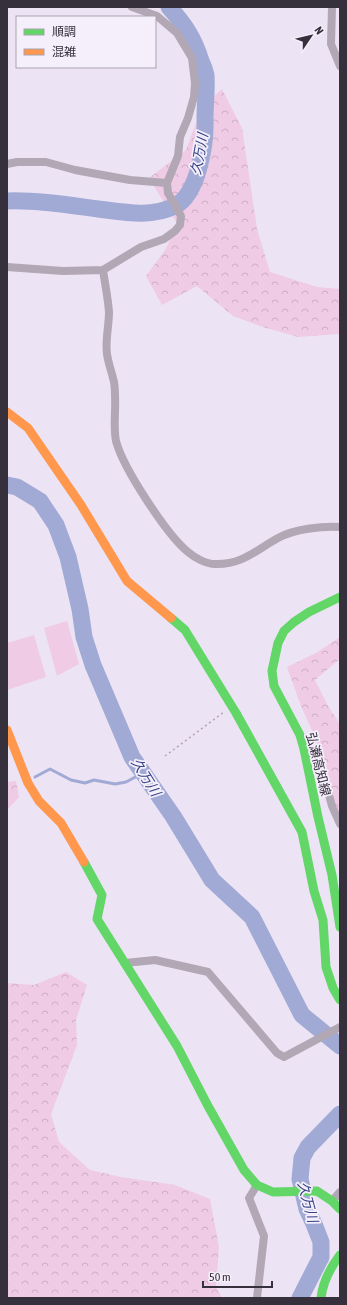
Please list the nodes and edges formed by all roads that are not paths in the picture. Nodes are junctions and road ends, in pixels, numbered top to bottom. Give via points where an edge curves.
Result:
1 (132, 7) edge
2 (332, 7) edge
3 (340, 66) edge
4 (7, 164) edge
5 (167, 183) junction
6 (7, 267) edge
7 (103, 270) junction
8 (7, 412) edge
9 (340, 527) edge
10 (340, 597) edge
11 (7, 730) edge
12 (304, 749) junction
13 (340, 824) edge
14 (340, 927) edge
15 (125, 963) junction
16 (340, 1000) edge
17 (339, 1027) edge
18 (257, 1185) junction
19 (340, 1192) edge
20 (332, 1201) junction
21 (340, 1209) edge
22 (340, 1255) edge
23 (257, 1298) edge
24 (321, 1298) edge

1 - 5 street via 157,16 177,33 192,58 194,97 180,137 178,156
2 - 3 street via 331,44
4 - 5 street via 46,162 130,180
5 - 7 street via 168,193 181,216 180,225 164,239 141,247
6 - 7 street via 63,271
7 - 9 street via 109,311 107,354 114,380 116,440 121,455 145,497 173,536 200,560 213,564 229,564 247,558 279,537 297,531
8 - 16 street via 28,428 82,505 126,581 185,630 232,706 302,832 314,891 323,920 326,967
10 - 12 street, 弘瀬高知線 via 309,612 284,631 274,657 274,686 300,735
11 - 15 street via 28,783 39,801 61,823 102,895 98,919
12 - 13 street via 321,767
12 - 14 street, 弘瀬高知線 via 332,875
15 - 17 street via 155,960 208,972 284,1057
15 - 18 street via 178,1046 244,1170
18 - 20 street via 274,1192 316,1192
18 - 23 street via 249,1198 264,1236
19 - 20 street
20 - 21 street
22 - 24 street via 325,1278

